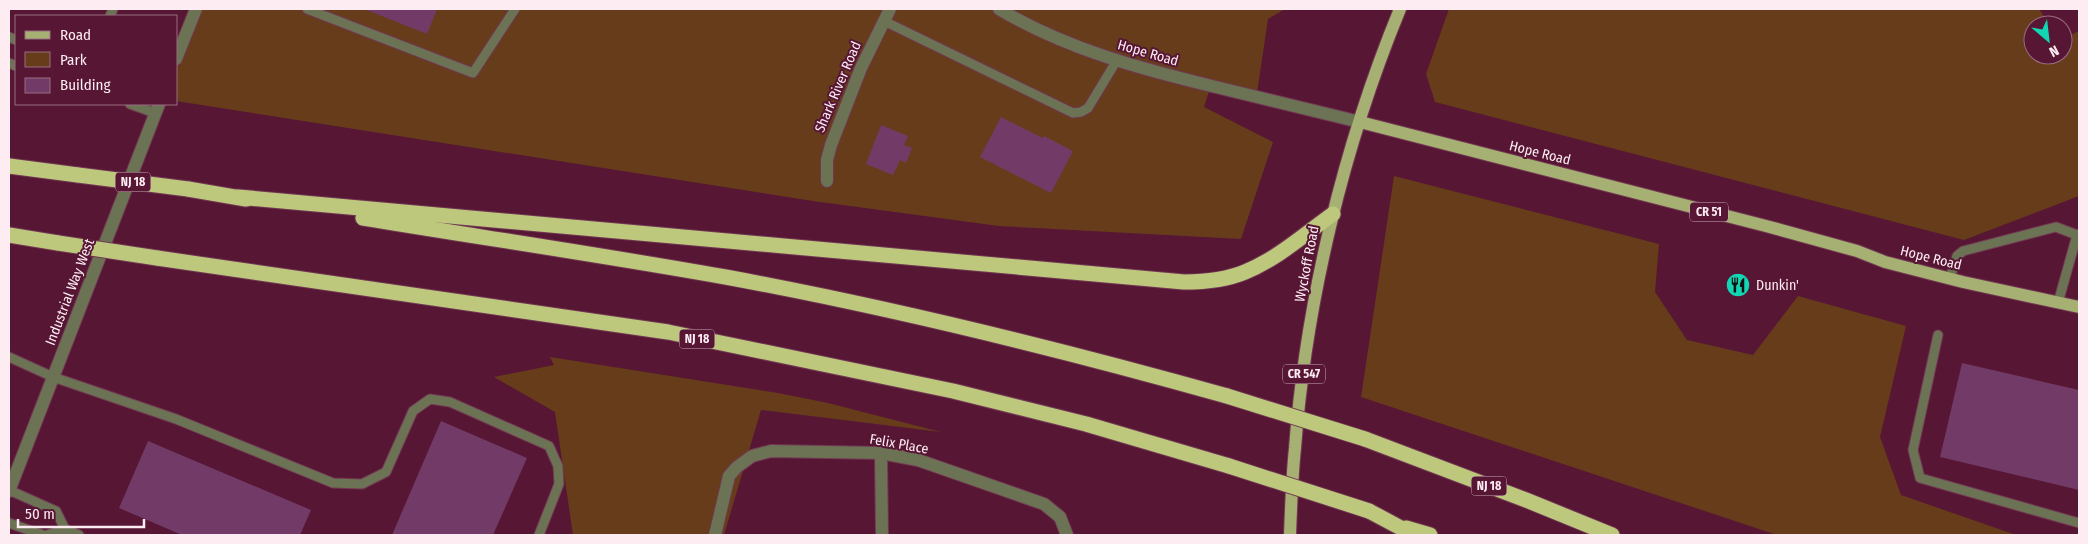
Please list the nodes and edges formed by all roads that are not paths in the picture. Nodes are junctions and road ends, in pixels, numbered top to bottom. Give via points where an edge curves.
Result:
1 (196, 9) edge
2 (307, 9) edge
3 (515, 9) edge
4 (890, 9) edge
5 (999, 9) edge
6 (1400, 9) edge
7 (884, 21) junction
8 (178, 54) edge
9 (1117, 60) junction
10 (137, 105) edge
11 (157, 108) edge
12 (1360, 122) junction
13 (9, 166) edge
14 (827, 181) dead end
15 (238, 198) junction
16 (1333, 214) junction
17 (2078, 234) edge
18 (9, 235) edge
19 (1950, 278) junction
20 (2058, 303) junction
21 (2079, 308) edge
22 (1938, 335) dead end
23 (9, 357) edge
24 (53, 377) junction
25 (881, 453) junction
26 (10, 485) edge
27 (9, 522) edge
28 (1393, 523) junction
29 (2079, 523) edge
30 (65, 529) junction
31 (45, 535) edge
32 (79, 535) edge
33 (538, 535) edge
34 (715, 535) edge
35 (882, 535) edge
36 (1067, 535) edge
37 (1290, 535) edge
38 (1414, 535) edge
39 (1430, 535) edge
40 (1612, 535) edge

1 - 8 street
2 - 3 lane via 473,72
4 - 7 street, Shark River Road
5 - 9 street, Hope Road via 1047,34
6 - 12 main road, Wyckoff Road / CR 547
7 - 9 lane via 1073,112 1088,108
7 - 14 street, Shark River Road via 861,68 831,144
9 - 12 street, Hope Road via 1150,71
10 - 11 lane
11 - 24 street, Industrial Way West
12 - 16 main road, Wyckoff Road / CR 547
12 - 19 main road, Hope Road / CR 51 via 1766,226
13 - 15 highway, NJ 18, bridge
15 - 16 highway via 1184,282 1232,277 1245,272
15 - 40 highway, NJ 18, bridge via 731,278 1012,338 1227,396 1365,439
16 - 37 main road, Wyckoff Road / CR 547 via 1305,365 1295,447
17 - 19 lane via 2056,227 1963,251 1957,256
17 - 20 lane
18 - 28 highway, NJ 18, bridge via 668,332 952,391 1086,424 1229,466 1369,511
19 - 20 main road, Hope Road / CR 51
20 - 21 main road, Hope Road / CR 51
22 - 29 lane via 1913,450 1920,478
23 - 24 lane
24 - 26 street, Industrial Way West
24 - 33 lane via 176,420 333,483 362,484 386,472 413,411 430,399 450,402 549,446 558,466 559,484
25 - 34 street, Felix Place via 771,451 752,456 729,476
25 - 35 street
25 - 36 street, Felix Place via 918,460 1044,504 1060,516
26 - 30 lane via 56,511
27 - 31 lane
28 - 38 highway
28 - 39 highway, NJ 18
30 - 31 lane
30 - 32 lane

